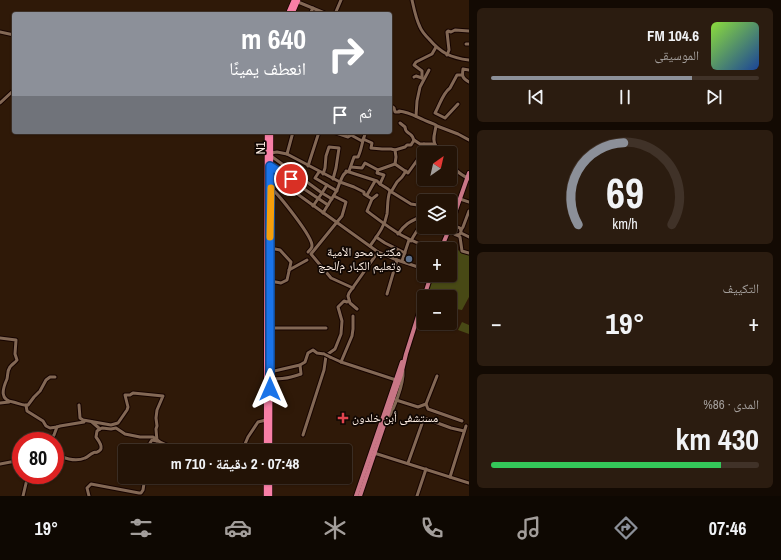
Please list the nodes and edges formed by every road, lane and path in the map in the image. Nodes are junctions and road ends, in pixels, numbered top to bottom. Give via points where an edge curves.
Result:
1 (341, 0) edge
2 (412, 0) edge
3 (297, 1) edge
4 (313, 8) junction
5 (289, 12) edge
6 (293, 12) edge
7 (311, 12) edge
8 (322, 12) edge
9 (336, 12) edge
10 (469, 31) edge
11 (0, 32) edge
12 (12, 35) edge
13 (436, 47) junction
14 (447, 55) junction
15 (469, 60) edge
16 (429, 70) dead end
17 (469, 70) edge
18 (462, 75) junction
19 (414, 78) dead end
20 (423, 79) junction
21 (469, 82) edge
22 (12, 92) edge
23 (0, 102) edge
24 (458, 104) dead end
25 (392, 107) edge
26 (416, 116) junction
27 (400, 123) dead end
28 (436, 126) junction
29 (267, 134) edge
30 (271, 134) edge
31 (292, 134) edge
32 (318, 134) edge
33 (338, 134) edge
34 (365, 134) edge
35 (363, 140) junction
36 (414, 140) junction
37 (469, 140) edge
38 (424, 144) junction
39 (435, 146) joint
40 (395, 150) junction
41 (287, 154) junction
42 (271, 155) junction
43 (395, 164) junction
44 (270, 166) junction
45 (308, 166) junction
46 (351, 167) junction
47 (378, 170) junction
48 (346, 171) junction
49 (406, 171) junction
50 (457, 171) edge
51 (319, 172) junction
52 (323, 174) junction
53 (271, 175) junction
54 (469, 177) edge
55 (333, 179) junction
56 (375, 181) junction
57 (340, 182) junction
58 (380, 184) junction
59 (327, 185) junction
60 (271, 188) junction
61 (336, 191) junction
62 (390, 191) junction
63 (322, 193) junction
64 (367, 195) junction
65 (377, 195) dead end
66 (319, 198) junction
67 (333, 198) junction
68 (372, 199) junction
69 (460, 199) junction
70 (469, 202) edge
71 (328, 205) junction
72 (417, 205) edge
73 (314, 206) junction
74 (457, 209) edge
75 (469, 211) edge
76 (323, 213) junction
77 (417, 218) edge
78 (337, 222) junction
79 (384, 224) junction
80 (458, 227) joint
81 (417, 231) edge
82 (461, 232) junction
83 (398, 234) junction
84 (456, 235) junction
85 (376, 237) junction
86 (469, 237) edge
87 (410, 240) junction
88 (417, 243) edge
89 (370, 246) junction
90 (270, 248) junction
91 (308, 252) dead end
92 (378, 252) junction
93 (405, 253) junction
94 (469, 253) edge
95 (307, 260) dead end
96 (397, 260) junction
97 (402, 261) junction
98 (417, 266) edge
99 (289, 270) junction
100 (270, 281) junction
101 (353, 288) junction
102 (387, 294) dead end
103 (349, 301) junction
104 (357, 309) dead end
105 (353, 316) dead end
106 (417, 319) edge
107 (270, 328) junction
108 (326, 328) dead end
109 (0, 338) edge
110 (406, 354) junction
111 (341, 362) junction
112 (300, 365) junction
113 (402, 370) junction
114 (270, 372) junction
115 (437, 376) dead end
116 (55, 377) dead end
117 (270, 379) junction
118 (396, 380) junction
119 (396, 400) junction
120 (9, 402) junction
121 (0, 403) edge
122 (426, 404) junction
123 (26, 405) junction
124 (79, 405) dead end
125 (266, 420) junction
126 (462, 421) dead end
127 (90, 422) junction
128 (386, 422) junction
129 (466, 426) dead end
130 (57, 427) junction
131 (100, 430) junction
132 (464, 431) junction
133 (55, 432) edge
134 (303, 435) dead end
135 (157, 441) junction
136 (150, 444) edge
137 (164, 444) edge
138 (245, 444) edge
139 (266, 444) edge
140 (270, 444) edge
141 (373, 453) junction
142 (64, 458) edge
143 (12, 462) edge
144 (408, 463) junction
145 (0, 464) edge
146 (426, 469) junction
147 (450, 477) junction
148 (469, 483) edge
149 (26, 484) edge
150 (143, 484) edge
151 (266, 484) edge
152 (270, 484) edge
153 (23, 496) edge
154 (89, 496) edge
155 (266, 496) edge
156 (270, 496) edge
157 (356, 496) edge
158 (360, 496) edge
159 (417, 496) edge

1 - 9 street
2 - 13 street via 420,28
3 - 4 street
3 - 5 highway
3 - 6 highway
4 - 7 street
4 - 8 street
10 - 14 street via 447,32
11 - 12 street
13 - 14 street
13 - 20 street via 432,54 414,65 422,71
14 - 15 street
16 - 20 street
17 - 18 street via 464,69
18 - 21 street
18 - 24 street via 457,76 436,113 445,118
19 - 20 street via 416,76
20 - 26 street
22 - 23 street
25 - 26 street via 395,112 406,111
26 - 28 street
27 - 36 street
28 - 37 street
28 - 39 street via 433,138
29 - 125 highway, N1
30 - 42 highway, N1 / N1
31 - 41 street
32 - 45 street
33 - 35 street via 348,137 351,135
34 - 35 street
35 - 40 street via 372,143 371,148
35 - 46 street via 362,148
36 - 38 street
36 - 40 street via 411,145
38 - 39 street
38 - 49 street via 414,165 408,173
40 - 43 street
41 - 42 street via 278,152
41 - 45 street
42 - 44 highway, N1 / N1
42 - 63 street
43 - 47 street
43 - 49 street
44 - 53 highway, N1 / N1
44 - 66 street
45 - 51 street
46 - 47 street via 362,168 365,163
46 - 48 street
47 - 58 street via 377,173 384,175
48 - 56 street
48 - 57 street
49 - 62 street
50 - 54 street
51 - 52 street
51 - 59 street via 315,178
52 - 55 street
52 - 55 street via 329,147 339,148
53 - 60 highway, N1 / N1
53 - 73 street
54 - 69 main road
55 - 57 street
56 - 58 street
56 - 64 street
57 - 61 street
57 - 64 street
58 - 62 street
59 - 61 street
59 - 63 street
60 - 90 highway, N1 / N1
60 - 91 street via 308,236 312,245
61 - 67 street
62 - 72 street
62 - 79 street
63 - 66 street
63 - 67 street
64 - 68 street
65 - 68 street
66 - 71 street
66 - 73 street
67 - 71 street
67 - 78 street via 346,202 342,216
68 - 79 street via 367,211
69 - 70 street
69 - 74 main road
71 - 76 street
73 - 76 street
75 - 82 street
76 - 78 street
77 - 83 street via 403,226
78 - 89 street
78 - 101 street via 311,254 331,278
79 - 83 street
79 - 85 street
80 - 82 street
80 - 84 street via 453,231
81 - 87 street
82 - 84 street
82 - 86 street
83 - 87 street
84 - 94 street via 460,236 462,251
85 - 89 street
85 - 93 street
87 - 88 street
87 - 93 street
89 - 92 street
90 - 99 street via 280,250 291,262
90 - 100 highway, N1 / N1
92 - 96 street
92 - 101 street
93 - 97 street
95 - 99 street
96 - 97 street
96 - 102 street
97 - 98 street
99 - 100 street via 287,280 282,283
100 - 107 highway, N1 / N1
101 - 103 street via 349,294
103 - 104 street
103 - 134 street via 344,301 338,307 342,321 341,334 335,349 326,356
105 - 111 street via 352,336
106 - 110 main road
107 - 108 street
107 - 114 highway, N1 / N1
109 - 120 street via 16,340 17,360 8,370 0,393 4,400
110 - 113 main road
110 - 118 main road
111 - 112 street, bridge via 313,350
111 - 118 street
112 - 114 street
112 - 117 street via 301,374
113 - 119 street via 403,379
113 - 128 main road
114 - 117 highway, N1 / N1
115 - 122 street
116 - 123 street via 46,380 40,391
117 - 140 highway, N1 / N1
118 - 141 main road
119 - 122 street via 418,407
119 - 128 street
120 - 121 street
120 - 123 street
122 - 126 street via 428,409
123 - 130 street via 26,409 46,426
124 - 127 street via 80,418
125 - 138 street via 258,422
125 - 139 highway, N1
127 - 130 street
127 - 131 street
127 - 135 street via 111,425 118,423 127,410 126,395 132,393 163,396 157,410
128 - 141 main road
129 - 132 street
130 - 133 street
131 - 135 street via 116,428 125,434 153,437
131 - 142 street via 97,431 96,437 101,450 86,458 74,460
132 - 144 street via 424,418
132 - 147 street
135 - 136 street via 152,440
135 - 137 street
141 - 144 street
141 - 157 main road
141 - 158 main road
143 - 145 street
144 - 146 street
146 - 147 street
146 - 159 street
147 - 148 street
149 - 153 street
150 - 154 street via 141,493 91,484 87,488
151 - 155 highway
152 - 156 highway

